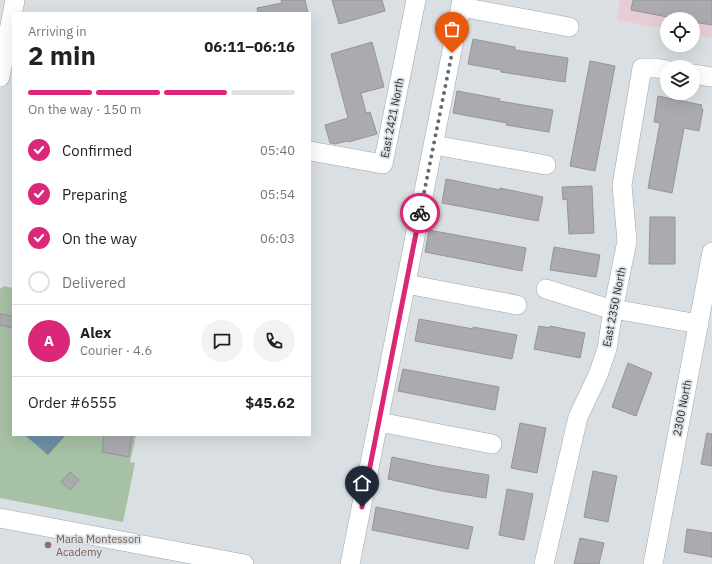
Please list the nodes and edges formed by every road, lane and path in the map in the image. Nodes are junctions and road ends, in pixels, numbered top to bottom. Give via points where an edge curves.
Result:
1 (15, 0) edge
2 (416, 0) edge
3 (462, 4) edge
4 (13, 12) edge
5 (12, 15) edge
6 (569, 27) dead end
7 (660, 69) edge
8 (700, 75) edge
9 (0, 77) edge
10 (712, 77) edge
11 (434, 145) junction
12 (311, 151) edge
13 (546, 165) dead end
14 (712, 252) edge
15 (406, 284) junction
16 (546, 289) dead end
17 (517, 305) dead end
18 (613, 310) junction
19 (698, 324) junction
20 (379, 422) junction
21 (492, 444) dead end
22 (0, 518) edge
23 (174, 558) edge
24 (244, 564) edge
25 (350, 564) edge
26 (544, 564) edge
27 (653, 564) edge

1 - 4 street
2 - 12 street, East 2421 North via 384,164
3 - 6 street
3 - 11 street
5 - 9 street
7 - 18 street, East 2350 North via 642,68 622,185 627,241
8 - 10 street
11 - 13 street
11 - 15 street
14 - 19 street, 2300 North
15 - 17 street
15 - 20 street
16 - 18 street
18 - 19 street
18 - 26 street, East 2350 North via 607,349 578,417
19 - 27 street, 2300 North
20 - 21 street
20 - 25 street
22 - 23 street
23 - 24 street

